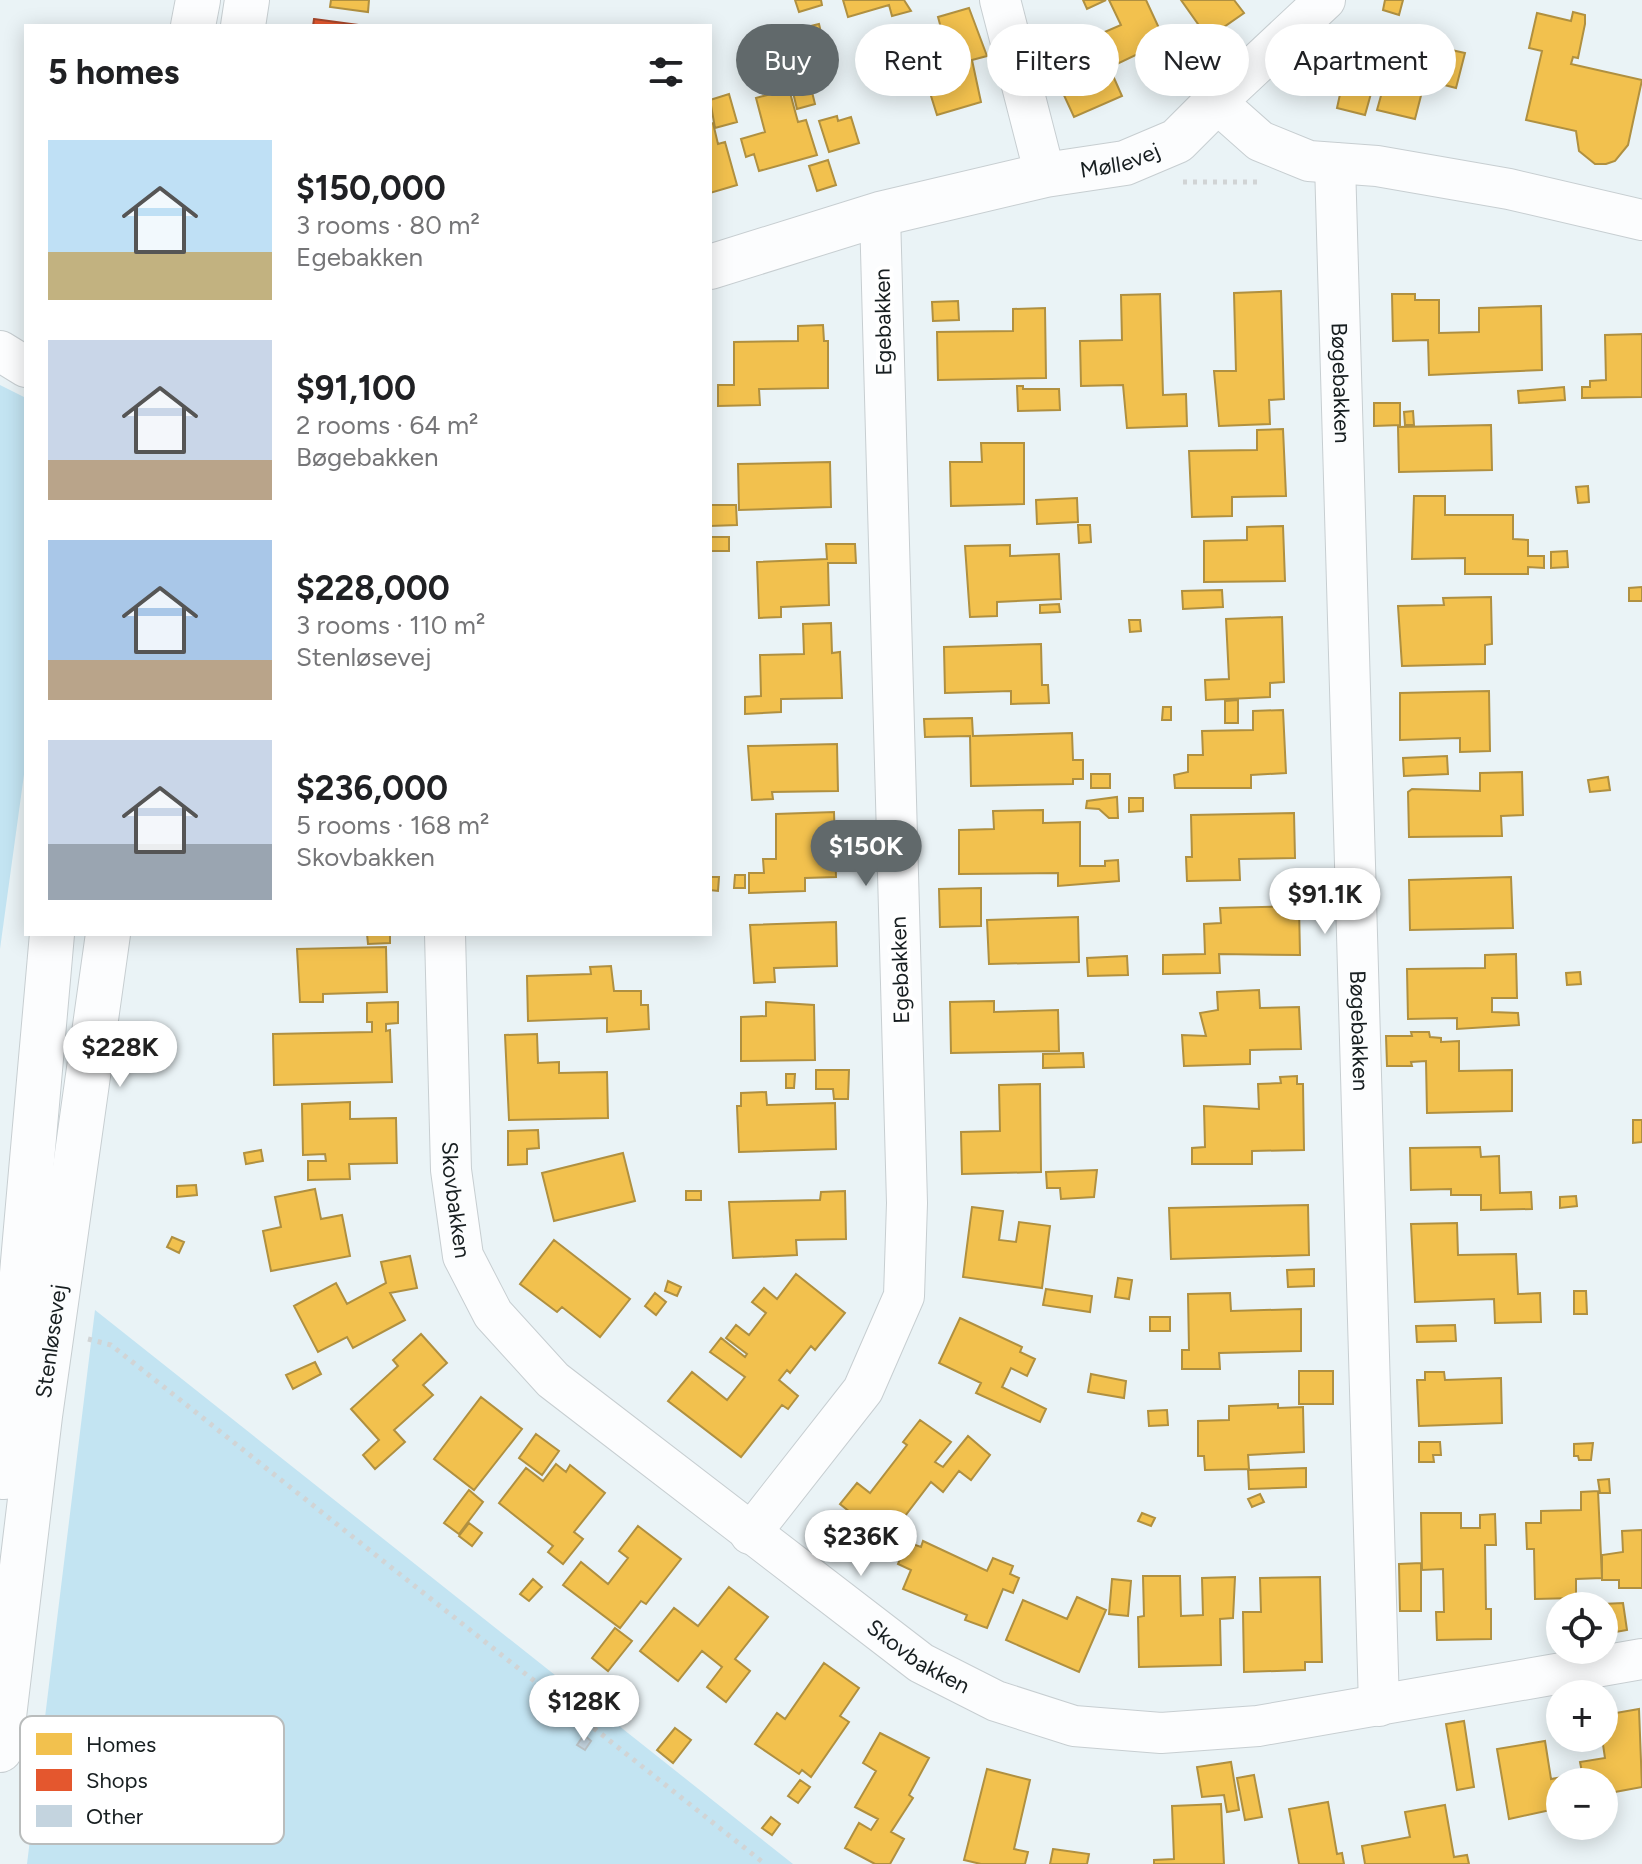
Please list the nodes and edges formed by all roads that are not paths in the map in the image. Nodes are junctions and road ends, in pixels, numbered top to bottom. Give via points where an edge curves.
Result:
1 (198, 0) edge
2 (247, 0) edge
3 (1000, 0) edge
4 (1325, 0) edge
5 (193, 24) edge
6 (243, 24) edge
7 (1216, 102) junction
8 (1328, 163) junction
9 (1045, 175) junction
10 (880, 214) junction
11 (1642, 220) edge
12 (712, 266) edge
13 (52, 936) edge
14 (108, 936) edge
15 (445, 936) edge
16 (0, 1523) edge
17 (750, 1534) junction
18 (1642, 1659) edge
19 (1379, 1706) junction
20 (0, 1750) edge

1 - 5 street
2 - 6 street
3 - 9 street
4 - 7 street
7 - 8 street via 1260,141 1289,155
7 - 9 street, Møllevej via 1177,141 1125,163
8 - 11 street via 1509,189
8 - 19 street, Bøgebakken
9 - 10 street, Møllevej
10 - 12 street, Møllevej
10 - 17 street, Egebakken via 907,1203 904,1296 863,1390
13 - 16 street, Stenløsevej
14 - 20 street, Stenløsevej via 40,1416
15 - 17 street, Skovbakken via 451,1170 463,1256 493,1314 553,1380
17 - 19 street, Skovbakken via 921,1663 996,1701 1074,1726 1161,1733 1258,1726
18 - 19 street, Skovbakken

